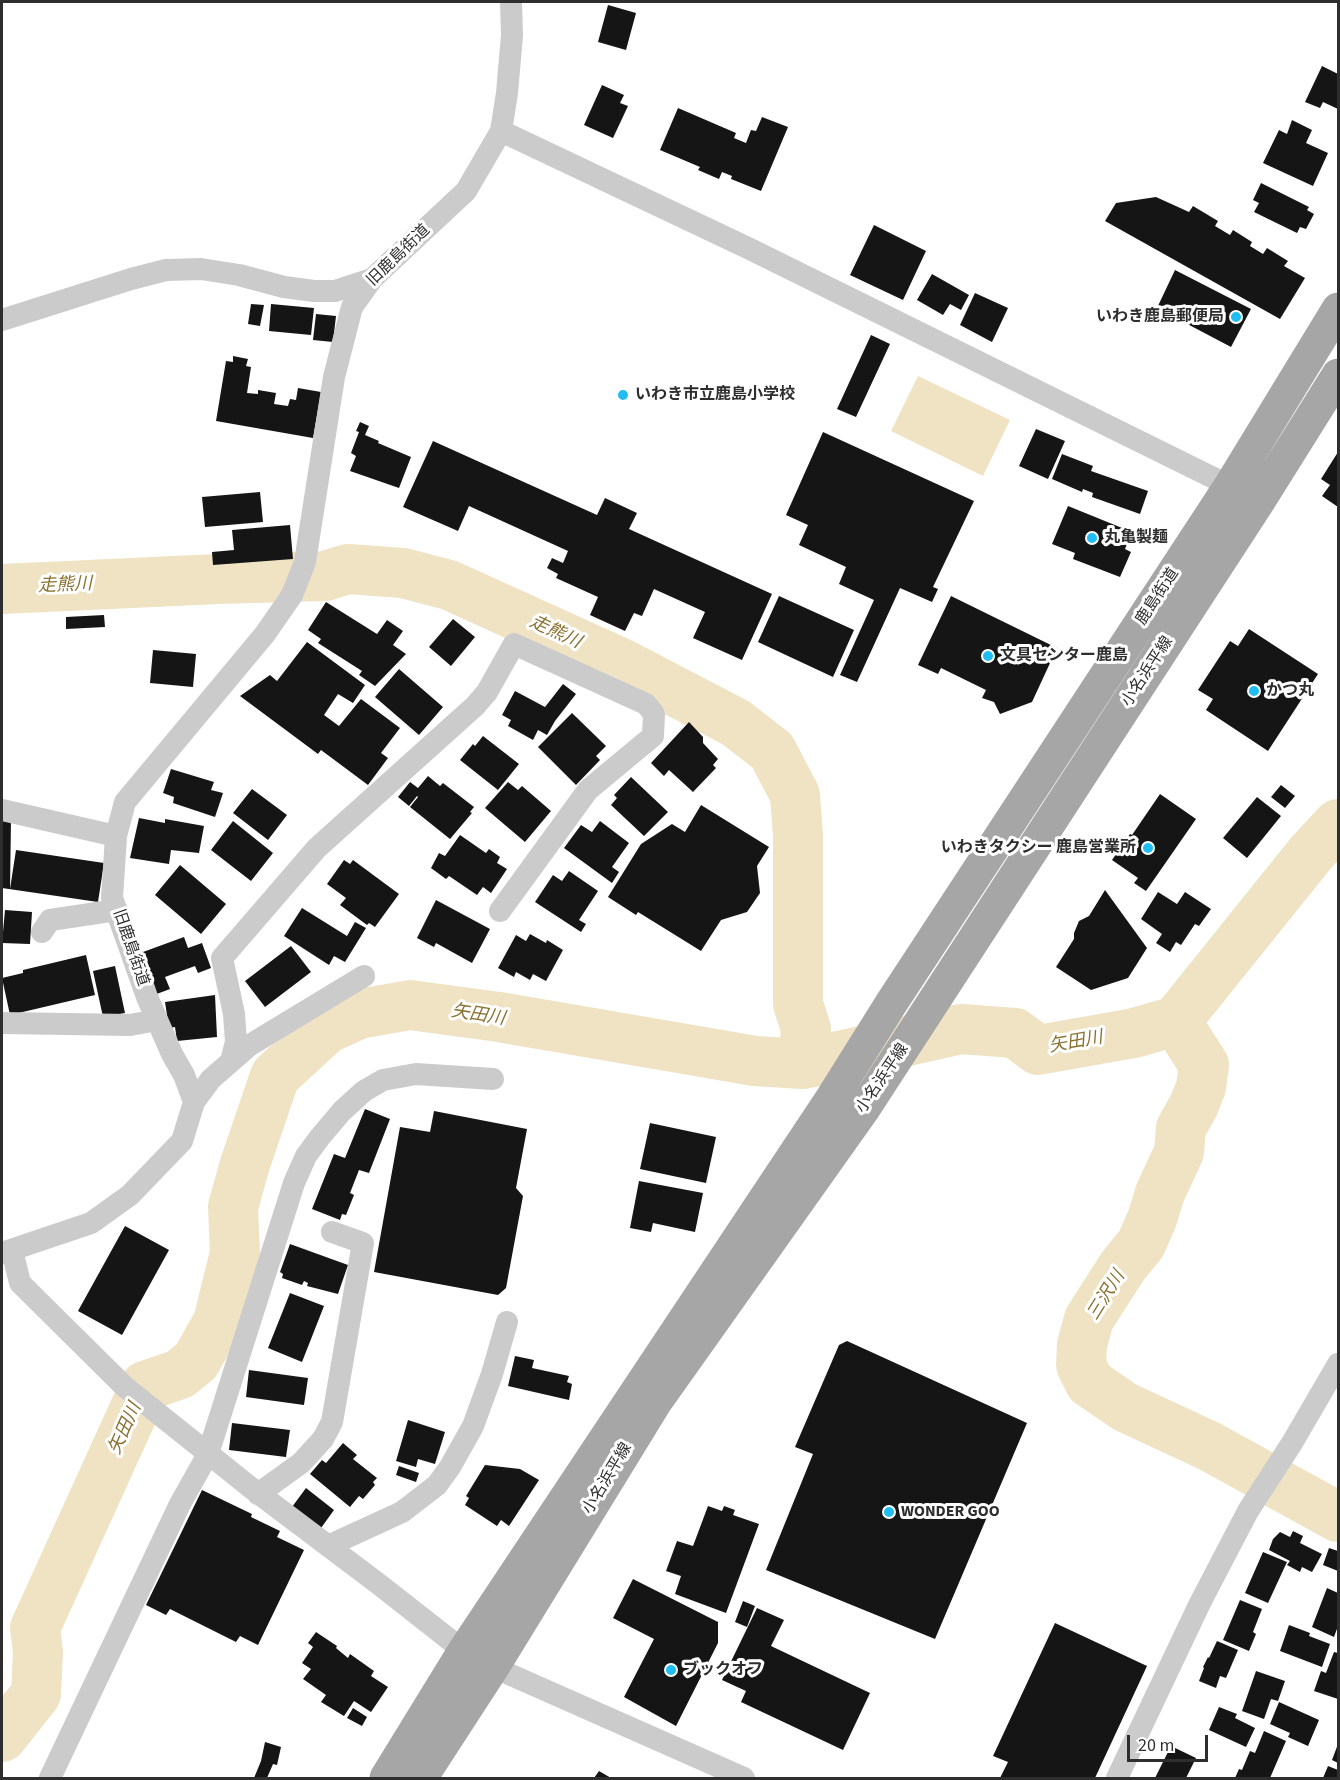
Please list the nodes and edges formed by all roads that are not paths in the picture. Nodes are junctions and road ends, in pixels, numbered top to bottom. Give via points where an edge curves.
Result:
1 (511, 2) edge
2 (501, 131) junction
3 (372, 279) junction
4 (1338, 309) edge
5 (2, 320) edge
6 (1338, 375) edge
7 (1230, 486) junction
8 (1259, 501) junction
9 (2, 810) edge
10 (116, 836) junction
11 (117, 910) junction
12 (500, 911) dead end
13 (42, 932) dead end
14 (364, 976) dead end
15 (892, 1002) joint
16 (157, 1020) junction
17 (2, 1023) edge
18 (231, 1061) junction
19 (493, 1079) dead end
20 (194, 1102) junction
21 (332, 1232) dead end
22 (7, 1251) edge
23 (507, 1323) dead end
24 (1338, 1364) edge
25 (201, 1448) junction
26 (258, 1494) junction
27 (328, 1546) junction
28 (464, 1651) junction
29 (493, 1667) junction
30 (50, 1779) edge
31 (386, 1779) edge
32 (421, 1779) edge
33 (744, 1779) edge
34 (1117, 1779) edge

1 - 2 street, 旧鹿島街道 via 512,35
2 - 3 street, 旧鹿島街道 via 466,191
2 - 7 street
3 - 5 street via 335,291 314,291 201,269 166,270
3 - 10 street, 旧鹿島街道 via 352,307 334,377 305,562 295,587 265,634 125,802
4 - 7 main road, 鹿島街道
6 - 8 main road, 小名浜平線
7 - 8 street
7 - 15 main road, 鹿島街道
8 - 29 main road, 小名浜平線 via 863,1110 655,1403
9 - 10 street
10 - 11 street, 旧鹿島街道 via 112,898
11 - 13 street via 50,920
11 - 16 street, 旧鹿島街道
12 - 18 street via 588,790 653,736 654,725 654,714 646,704 514,644 475,706 317,848 222,958 234,1014 236,1042
14 - 18 street via 250,1045
15 - 28 main road, 小名浜平線
16 - 17 street via 130,1025
16 - 20 street, 旧鹿島街道
18 - 20 street
19 - 25 street via 416,1074 383,1080 364,1090 320,1137 294,1183
20 - 22 street via 182,1141 130,1195 91,1223
21 - 26 street via 363,1243 332,1422 301,1464
22 - 25 street via 20,1283 125,1387
23 - 27 street via 473,1426 437,1485 402,1512
24 - 34 street via 1248,1510
25 - 26 street
25 - 30 street via 180,1504
26 - 27 street
27 - 28 street
28 - 29 street
28 - 31 main road, 小名浜平線
29 - 32 main road, 小名浜平線
29 - 33 street

